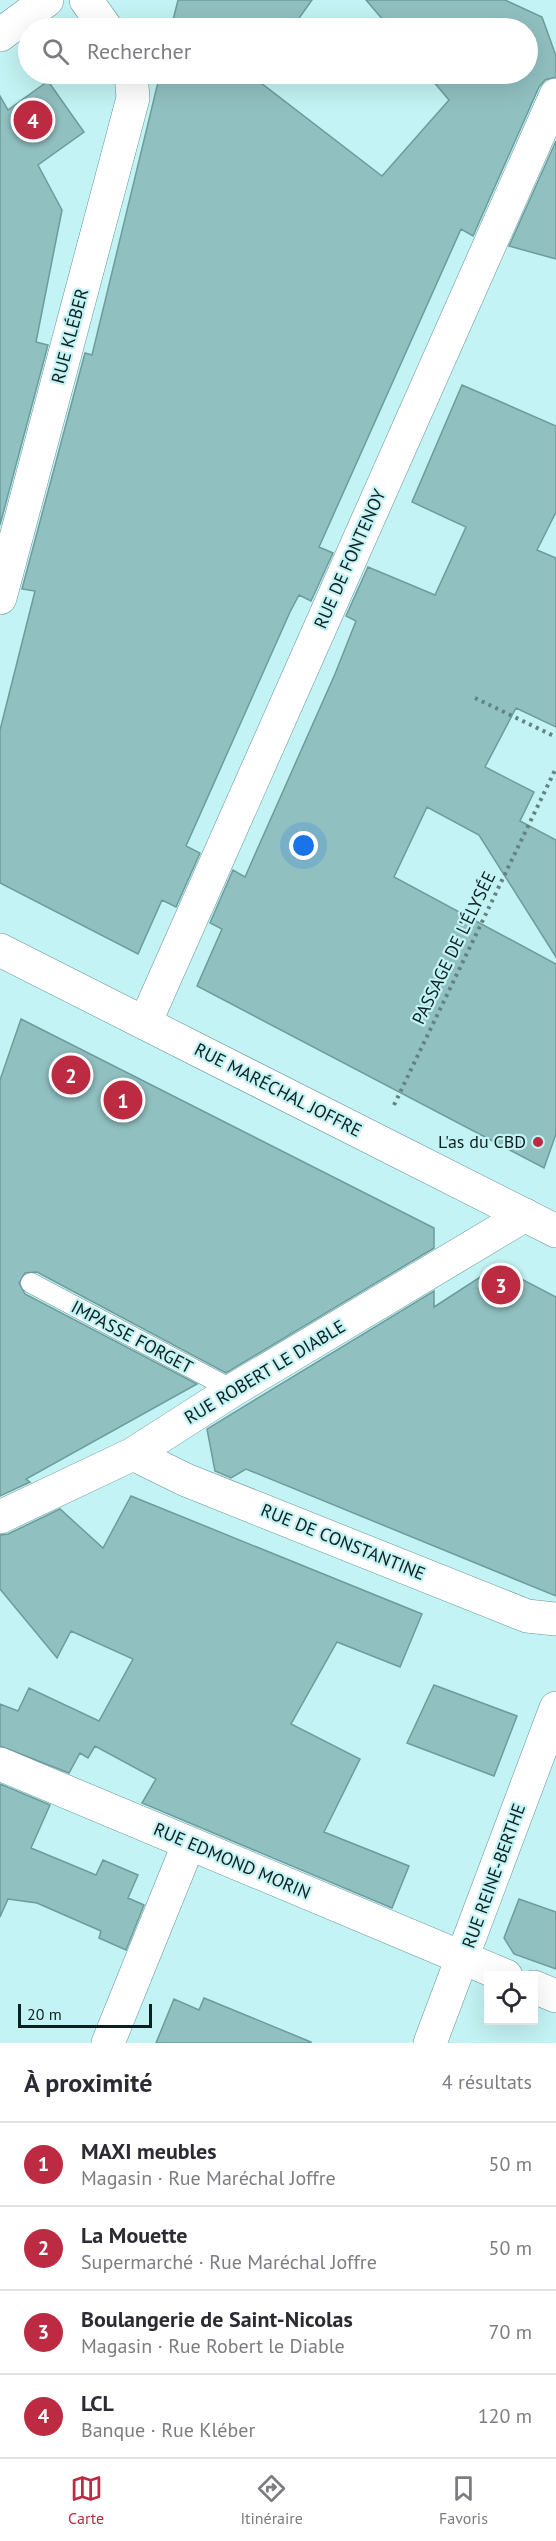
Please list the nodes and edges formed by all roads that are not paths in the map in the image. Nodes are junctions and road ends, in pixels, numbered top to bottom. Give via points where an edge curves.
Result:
1 (47, 0) edge
2 (86, 0) edge
3 (23, 18) edge
4 (99, 18) edge
5 (18, 22) edge
6 (0, 35) edge
7 (132, 84) edge
8 (556, 95) edge
9 (0, 597) edge
10 (0, 950) edge
11 (145, 1023) junction
12 (525, 1215) junction
13 (556, 1231) edge
14 (31, 1283) dead end
15 (233, 1390) junction
16 (134, 1454) junction
17 (0, 1517) edge
18 (556, 1619) edge
19 (556, 1708) edge
20 (0, 1764) edge
21 (189, 1843) junction
22 (464, 1958) junction
23 (494, 1971) edge
24 (538, 1989) edge
25 (556, 1996) edge
26 (108, 2043) edge
27 (430, 2043) edge

1 - 3 street
2 - 4 street
5 - 6 street
7 - 9 street, RUE KLÉBER via 133,98
8 - 11 street, RUE DE FONTENOY
10 - 11 street, RUE MARÉCHAL JOFFRE
11 - 12 street, RUE MARÉCHAL JOFFRE
12 - 13 street, RUE MARÉCHAL JOFFRE
12 - 15 street, RUE ROBERT LE DIABLE
14 - 15 lane, IMPASSE FORGET
15 - 16 street, RUE ROBERT LE DIABLE
16 - 17 street, RUE ROBERT LE DIABLE
16 - 18 street, RUE DE CONSTANTINE via 186,1480 527,1616
19 - 22 street, RUE REINE-BERTHE
20 - 21 street, RUE EDMOND MORIN
21 - 22 street, RUE EDMOND MORIN
21 - 26 street
22 - 23 street, RUE EDMOND MORIN
22 - 27 street, RUE REINE-BERTHE
24 - 25 street

